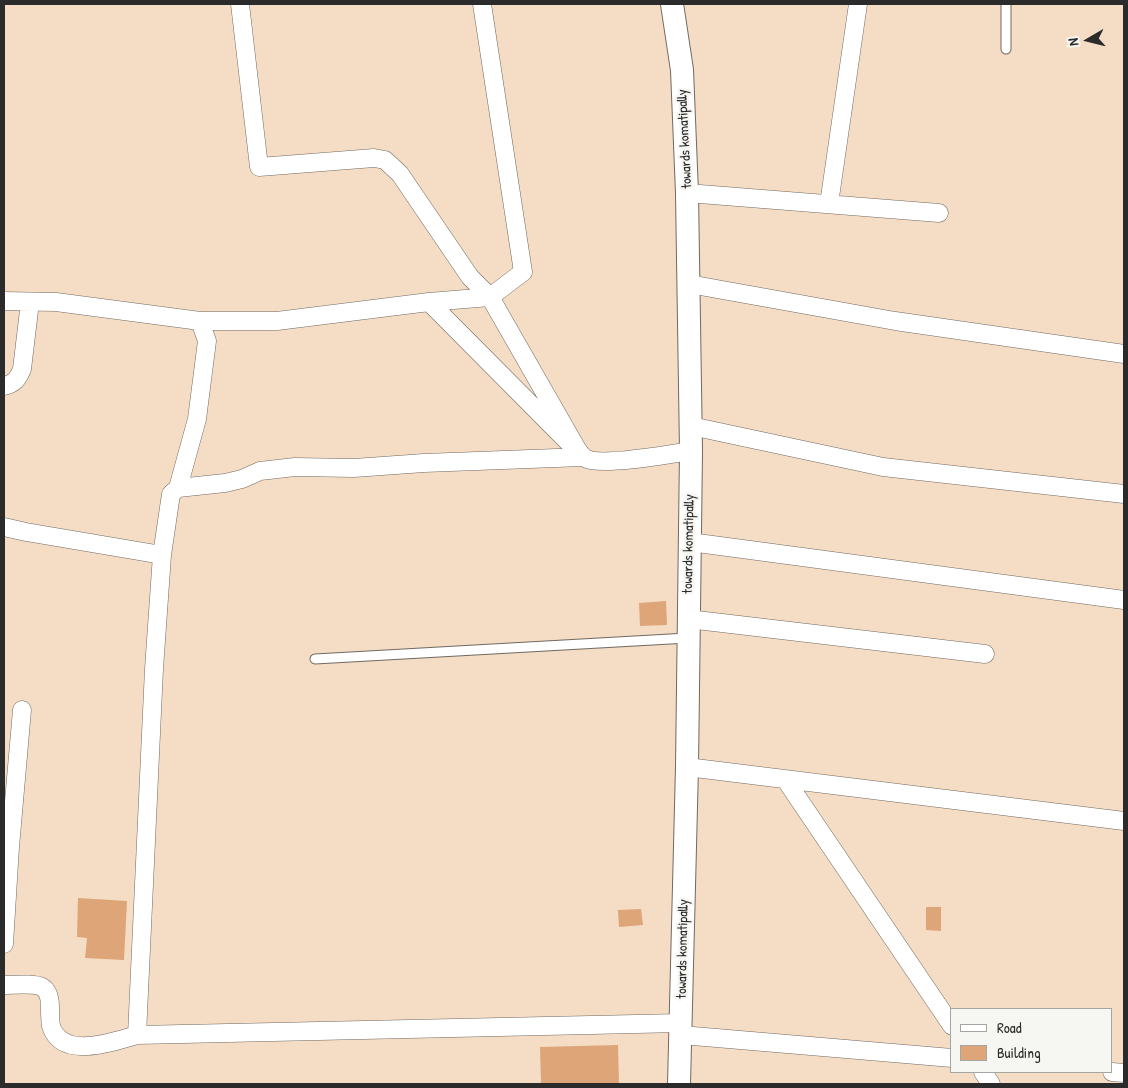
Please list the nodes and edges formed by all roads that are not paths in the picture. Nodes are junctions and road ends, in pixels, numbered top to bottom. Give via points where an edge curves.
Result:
1 (240, 4) edge
2 (482, 4) edge
3 (672, 4) edge
4 (858, 4) edge
5 (1006, 4) edge
6 (1006, 49) dead end
7 (687, 193) junction
8 (829, 204) junction
9 (939, 213) dead end
10 (689, 284) junction
11 (490, 297) junction
12 (4, 302) edge
13 (30, 302) junction
14 (429, 302) junction
15 (200, 321) junction
16 (1124, 354) edge
17 (4, 386) edge
18 (691, 426) junction
19 (691, 451) junction
20 (178, 488) junction
21 (1124, 494) edge
22 (4, 527) edge
23 (690, 542) junction
24 (162, 555) junction
25 (1124, 600) edge
26 (688, 628) junction
27 (986, 654) dead end
28 (315, 659) dead end
29 (22, 710) dead end
30 (687, 767) junction
31 (785, 779) junction
32 (1124, 821) edge
33 (7, 847) edge
34 (4, 944) edge
35 (4, 985) edge
36 (950, 1023) edge
37 (681, 1029) junction
38 (138, 1035) junction
39 (950, 1058) edge
40 (984, 1073) edge
41 (679, 1084) edge
42 (991, 1084) edge

1 - 11 street via 259,167 374,158 385,160 400,174 470,277
2 - 11 street via 523,272
3 - 7 street, towards komatipally via 682,70
4 - 8 street
5 - 6 lane
7 - 8 street
7 - 10 street, towards komatipally
8 - 9 street
10 - 16 street via 895,321
10 - 18 street, towards komatipally
11 - 14 street
11 - 19 street via 585,458 611,461
12 - 13 street
13 - 15 street via 56,302
13 - 17 street via 22,369 13,384
14 - 15 street via 277,321
14 - 20 street via 583,457 354,468 295,467 260,471 225,483
15 - 20 street via 207,341 198,419
18 - 19 street, towards komatipally
18 - 21 street via 883,467
19 - 23 street, towards komatipally
20 - 24 street via 171,494
22 - 24 street
23 - 25 street
23 - 26 street, towards komatipally
24 - 38 street
26 - 27 street
26 - 28 lane
26 - 30 street, towards komatipally
29 - 33 street
30 - 31 street
30 - 37 street, towards komatipally
31 - 32 street
31 - 36 street
33 - 34 street
35 - 38 street via 40,985 47,991 53,1032 74,1046 87,1047
37 - 38 street
37 - 39 street
37 - 41 street, towards komatipally
40 - 42 street

